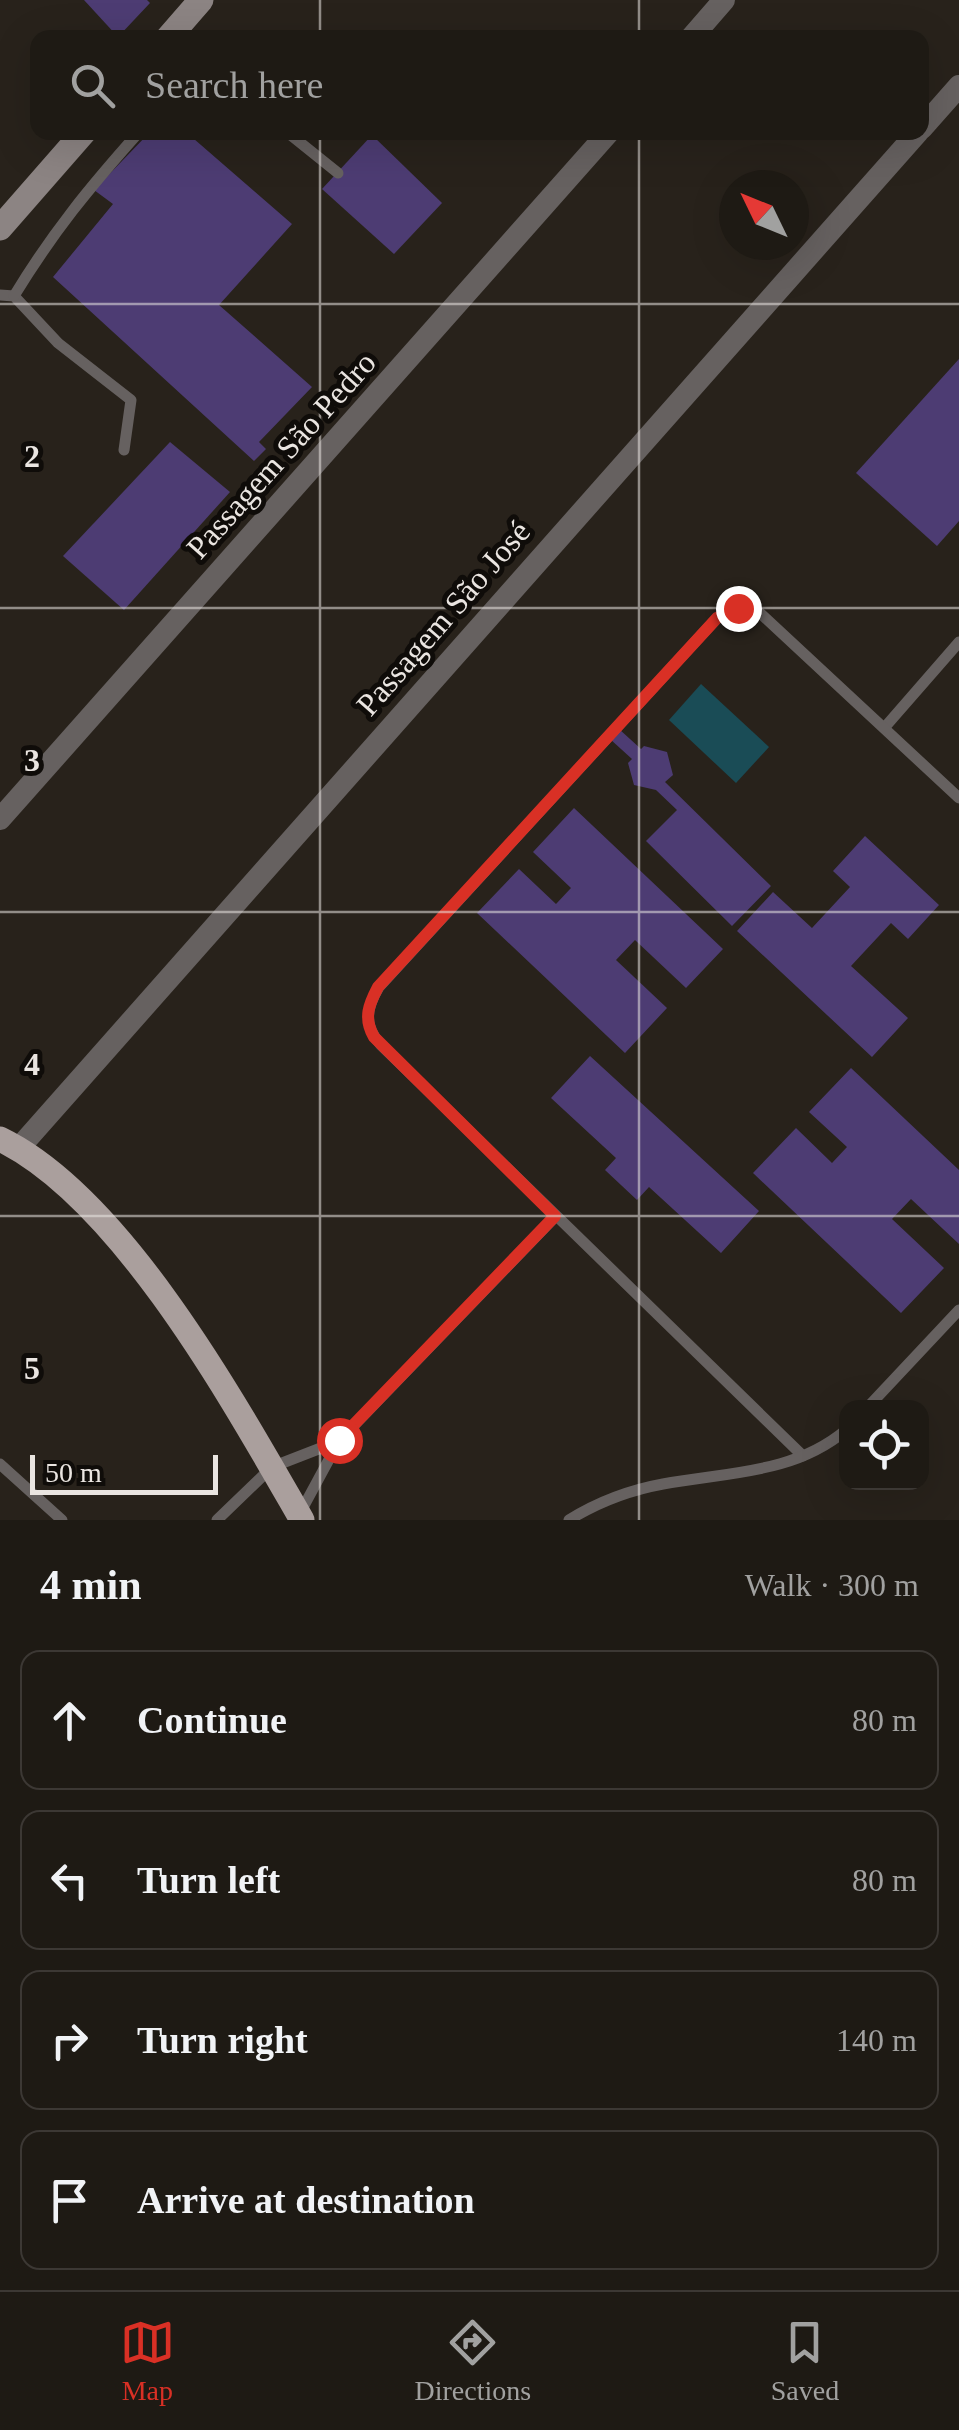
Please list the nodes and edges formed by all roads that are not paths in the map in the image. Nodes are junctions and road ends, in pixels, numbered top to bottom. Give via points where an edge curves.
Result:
1 (201, 0) edge
2 (724, 0) edge
3 (175, 30) edge
4 (698, 30) edge
5 (959, 86) edge
6 (929, 120) edge
7 (77, 140) edge
8 (131, 140) edge
9 (297, 140) edge
10 (602, 140) edge
11 (911, 140) edge
12 (338, 172) dead end
13 (0, 228) edge
14 (7, 296) edge
15 (124, 450) dead end
16 (959, 642) edge
17 (885, 727) junction
18 (959, 798) edge
19 (0, 819) edge
20 (9, 1144) edge
21 (555, 1216) junction
22 (959, 1310) edge
23 (875, 1400) edge
24 (839, 1435) edge
25 (339, 1440) junction
26 (803, 1456) junction
27 (0, 1464) edge
28 (272, 1467) junction
29 (301, 1518) edge
30 (62, 1520) edge
31 (217, 1520) edge
32 (569, 1520) edge

1 - 3 main road
2 - 4 street
5 - 6 street, Passagem São José
7 - 13 main road
8 - 14 lane
9 - 12 lane
10 - 19 street, Passagem São Pedro
11 - 20 street, Passagem São José
14 - 15 lane via 131,400
16 - 17 lane
17 - 18 lane
17 - 21 lane via 760,613 730,609 378,987 368,1009 374,1037
20 - 28 main road via 110,1228
21 - 25 lane
21 - 26 lane
22 - 23 lane
24 - 26 lane
25 - 28 lane
25 - 29 lane
26 - 32 lane via 763,1470 636,1490
27 - 30 lane
28 - 29 main road
28 - 31 lane

